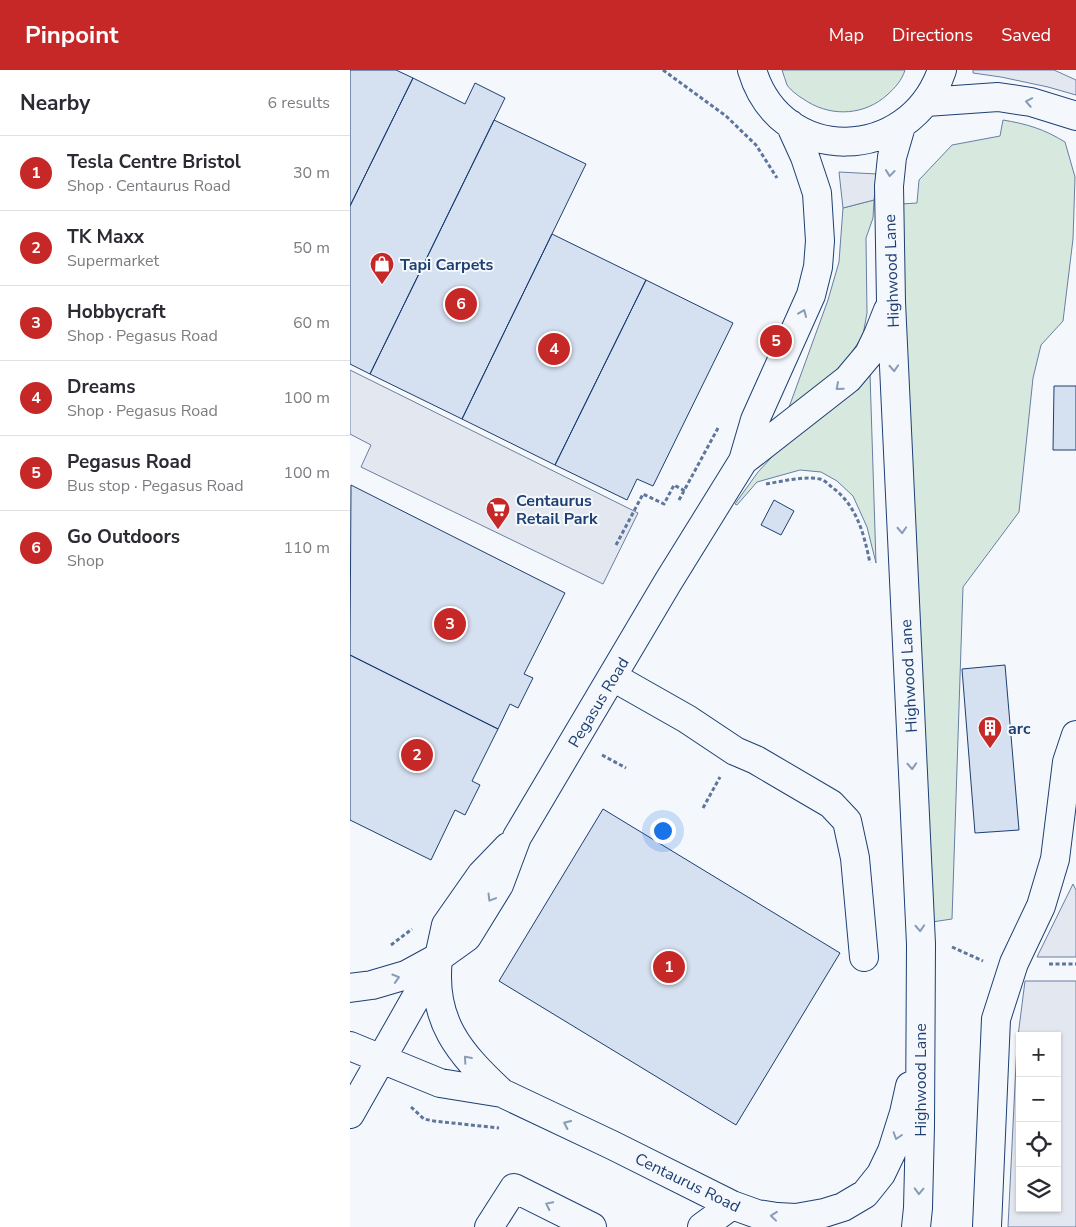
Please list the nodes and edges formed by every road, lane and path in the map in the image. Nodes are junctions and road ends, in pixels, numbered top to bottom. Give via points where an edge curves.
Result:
1 (663, 70) edge
2 (942, 70) edge
3 (748, 75) edge
4 (926, 102) junction
5 (1076, 116) edge
6 (790, 124) junction
7 (901, 126) junction
8 (779, 185) dead end
9 (891, 302) junction
10 (721, 423) dead end
11 (743, 461) junction
12 (674, 485) dead end
13 (761, 487) dead end
14 (675, 507) dead end
15 (616, 545) dead end
16 (871, 568) dead end
17 (613, 677) junction
18 (1076, 735) edge
19 (416, 925) dead end
20 (384, 950) dead end
21 (438, 957) junction
22 (864, 957) dead end
23 (350, 988) edge
24 (920, 1038) junction
25 (350, 1046) edge
26 (381, 1059) junction
27 (502, 1093) junction
28 (350, 1114) edge
29 (732, 1205) junction
30 (489, 1227) edge
31 (592, 1227) edge
32 (702, 1227) edge
33 (916, 1227) edge
34 (987, 1227) edge

1 - 8 path via 726,116 756,145
2 - 4 street
3 - 6 street via 772,108
5 -> 4 street via 1031,102 998,97
4 - 7 street
6 - 7 street via 815,136 848,142 881,136
11 -> 6 street, Pegasus Road via 755,420 811,295 818,268 817,193 806,157
7 -> 9 street, Highwood Lane via 892,157 889,186
9 -> 11 street via 872,348 853,374 837,390
9 -> 24 street, Highwood Lane via 921,944
10 - 14 path
11 - 17 street, Pegasus Road
12 - 15 path via 664,504 643,494
13 - 16 path via 794,478 822,479 841,494 853,510 863,532
17 - 21 street, Pegasus Road via 517,837 481,875 446,925
17 - 22 street via 831,804 847,821
18 - 34 street via 1067,762 1055,859 1041,906 1014,963 996,1019
19 - 20 path
23 -> 21 street via 406,975
21 - 26 street, Pegasus Road
27 -> 21 street, Centaurus Road via 462,1052 448,1028 439,1004
24 -> 29 street, Centaurus Road via 904,1113 892,1151 881,1174 865,1194 843,1207 796,1218 757,1214
24 -> 33 street, Highwood Lane
25 - 26 street, Centaurus Road
26 - 27 street, Centaurus Road via 440,1083
26 - 28 street, Pegasus Road
29 -> 27 street, Centaurus Road
29 - 32 street
31 -> 30 street via 514,1188

